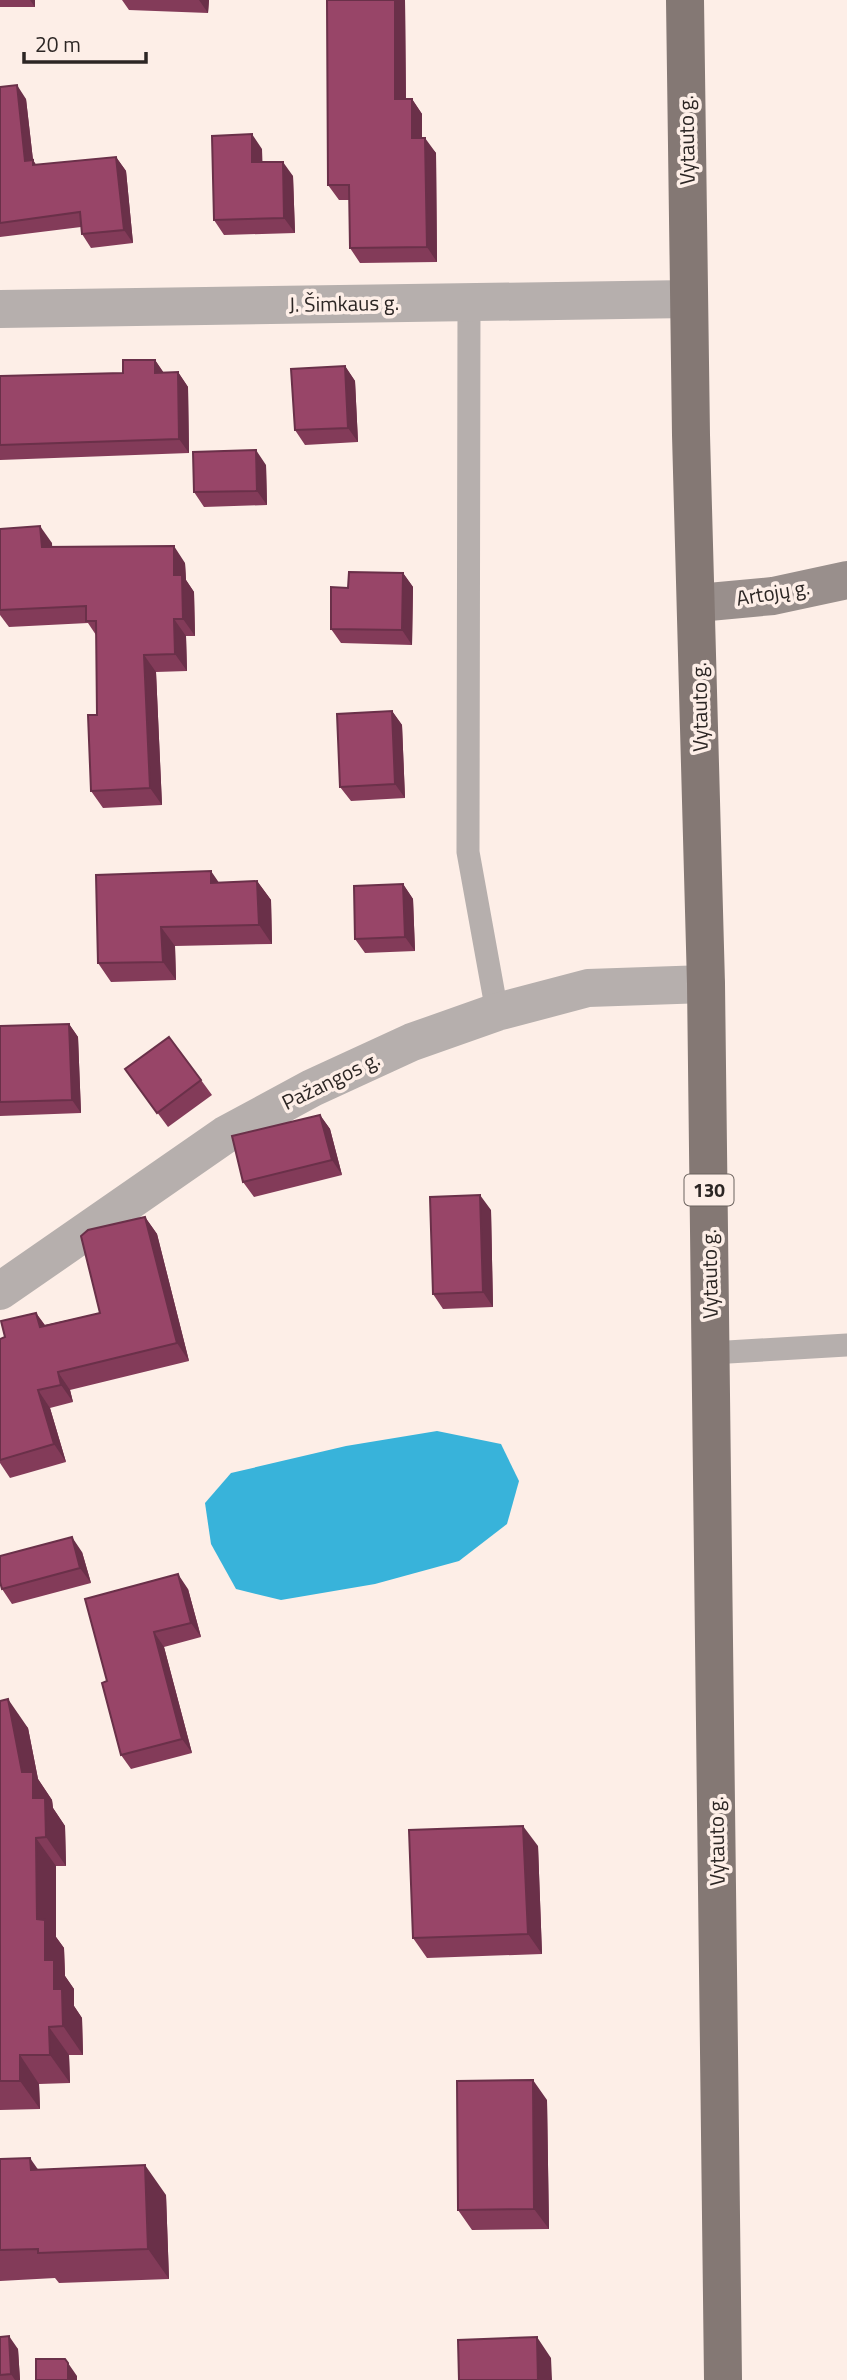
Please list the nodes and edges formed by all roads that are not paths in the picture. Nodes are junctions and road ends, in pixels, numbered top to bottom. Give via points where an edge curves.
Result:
1 (685, 0) edge
2 (689, 299) junction
3 (469, 302) junction
4 (0, 309) edge
5 (847, 580) edge
6 (698, 603) junction
7 (706, 984) junction
8 (497, 1012) junction
9 (0, 1291) edge
10 (847, 1345) edge
11 (711, 1353) junction
12 (723, 2380) edge

1 - 2 main road, Vytauto g. / 130
2 - 3 street, J. Šimkaus g.
2 - 6 main road, Vytauto g. / 130
3 - 4 street, J. Šimkaus g.
3 - 8 lane via 468,852
5 - 6 main road, Artojų g. via 773,596
6 - 7 main road, Vytauto g. / 130
7 - 8 street, Pažangos g. via 588,988
7 - 11 main road, Vytauto g. / 130
8 - 9 street, Pažangos g. via 412,1042 225,1135
10 - 11 lane
11 - 12 main road, Vytauto g. / 130

